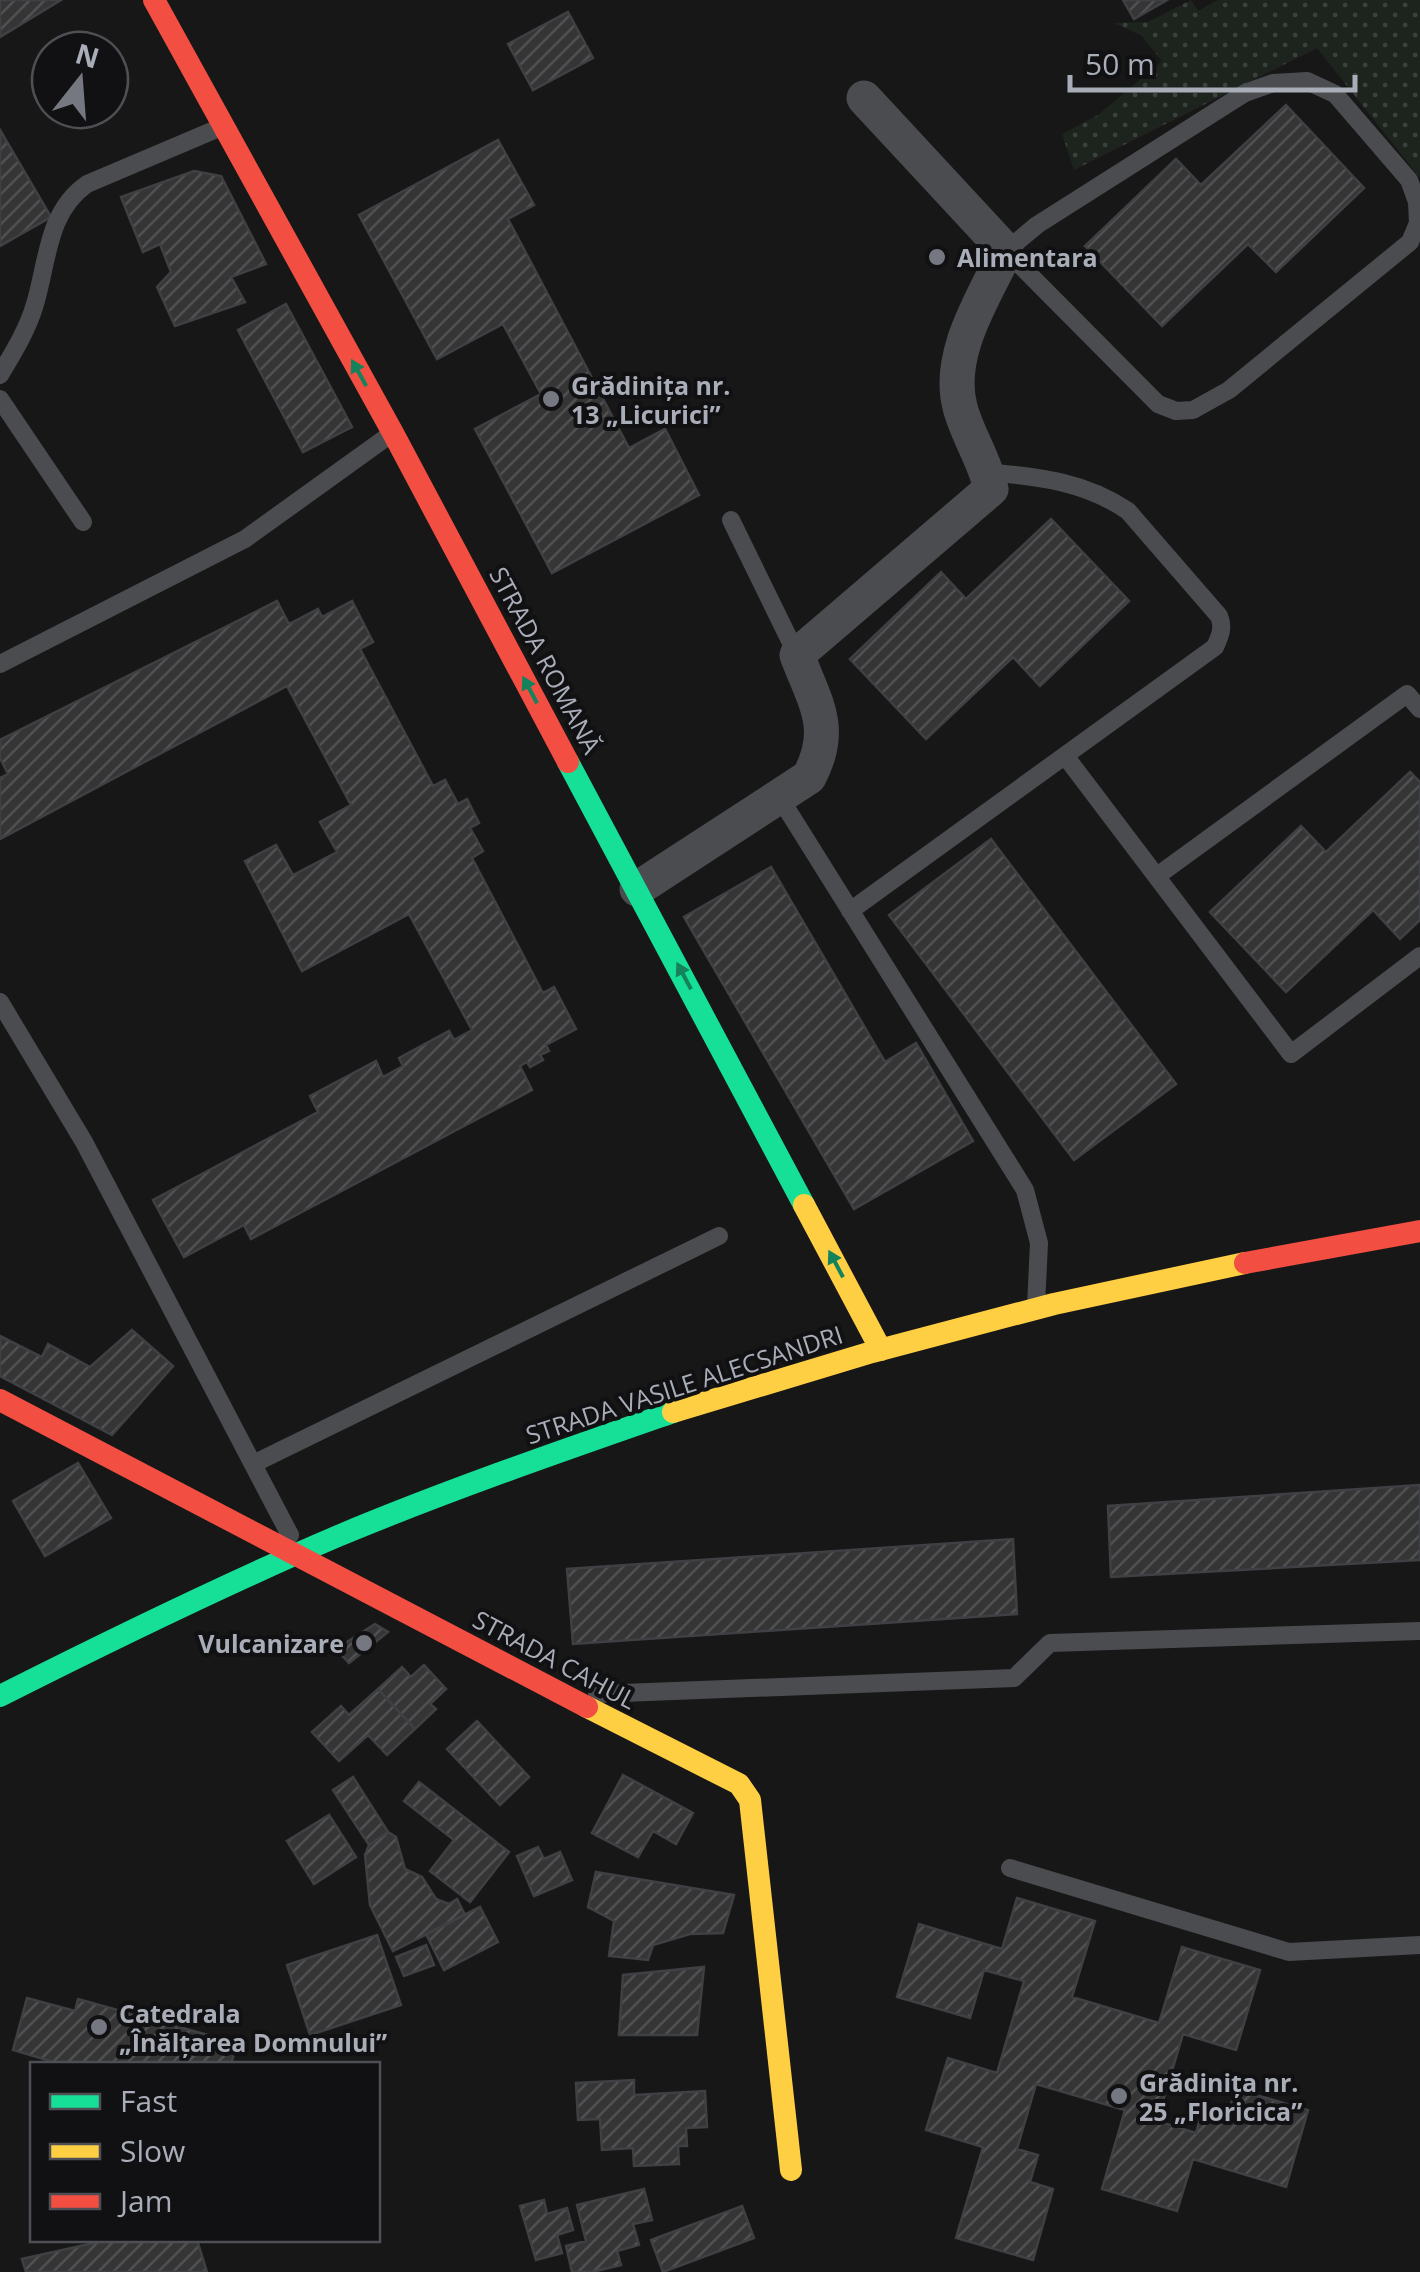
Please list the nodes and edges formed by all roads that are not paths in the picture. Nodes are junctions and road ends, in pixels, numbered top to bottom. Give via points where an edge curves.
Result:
1 (154, 0) edge
2 (864, 98) dead end
3 (224, 126) junction
4 (1006, 250) junction
5 (0, 376) edge
6 (0, 398) edge
7 (393, 433) junction
8 (988, 472) junction
9 (732, 520) dead end
10 (83, 522) dead end
11 (798, 656) junction
12 (0, 664) edge
13 (1420, 708) edge
14 (1066, 758) junction
15 (780, 798) junction
16 (1157, 876) junction
17 (637, 888) junction
18 (850, 911) junction
19 (1420, 956) edge
20 (0, 1002) edge
21 (1420, 1231) edge
22 (719, 1236) dead end
23 (1036, 1311) junction
24 (881, 1350) junction
25 (0, 1400) edge
26 (253, 1464) junction
27 (300, 1554) junction
28 (1420, 1631) edge
29 (562, 1695) junction
30 (0, 1696) edge
31 (1010, 1868) dead end
32 (1420, 1945) edge
33 (791, 2170) dead end

1 - 3 street, STRADA ROMANĂ
2 - 4 street
3 - 5 lane via 70,195 34,307
7 -> 3 street, STRADA ROMANĂ
4 - 4 lane via 1245,93 1273,83 1307,81 1335,94 1409,180 1418,223 1410,242 1230,390 1194,410 1158,404
4 - 8 street via 964,344 957,384 960,408
6 - 10 lane
7 - 12 lane via 244,539
17 -> 7 street, STRADA ROMANĂ
8 - 11 street via 991,488
8 - 14 lane via 1069,483 1110,498 1128,510 1222,625 1215,648
9 - 11 lane
11 - 15 street via 823,727 822,752 810,778
13 - 16 lane via 1407,694
14 - 16 lane
14 - 18 lane
15 - 17 street
15 - 18 lane
16 - 19 lane via 1291,1054
24 -> 17 street, STRADA ROMANĂ
18 - 23 lane via 1025,1190 1038,1243
20 - 26 lane via 84,1142
21 - 23 street, STRADA VASILE ALECSANDRI via 1236,1263
22 - 26 lane
23 - 24 street, STRADA VASILE ALECSANDRI
24 - 27 street, STRADA VASILE ALECSANDRI via 626,1428
25 - 27 street, STRADA CAHUL
26 - 27 lane
27 - 29 street, STRADA CAHUL
27 - 30 street, STRADA VASILE ALECSANDRI
28 - 29 lane via 1050,1644 1014,1678
29 - 33 street, STRADA CAHUL via 739,1784 750,1800
31 - 32 lane via 1289,1952

